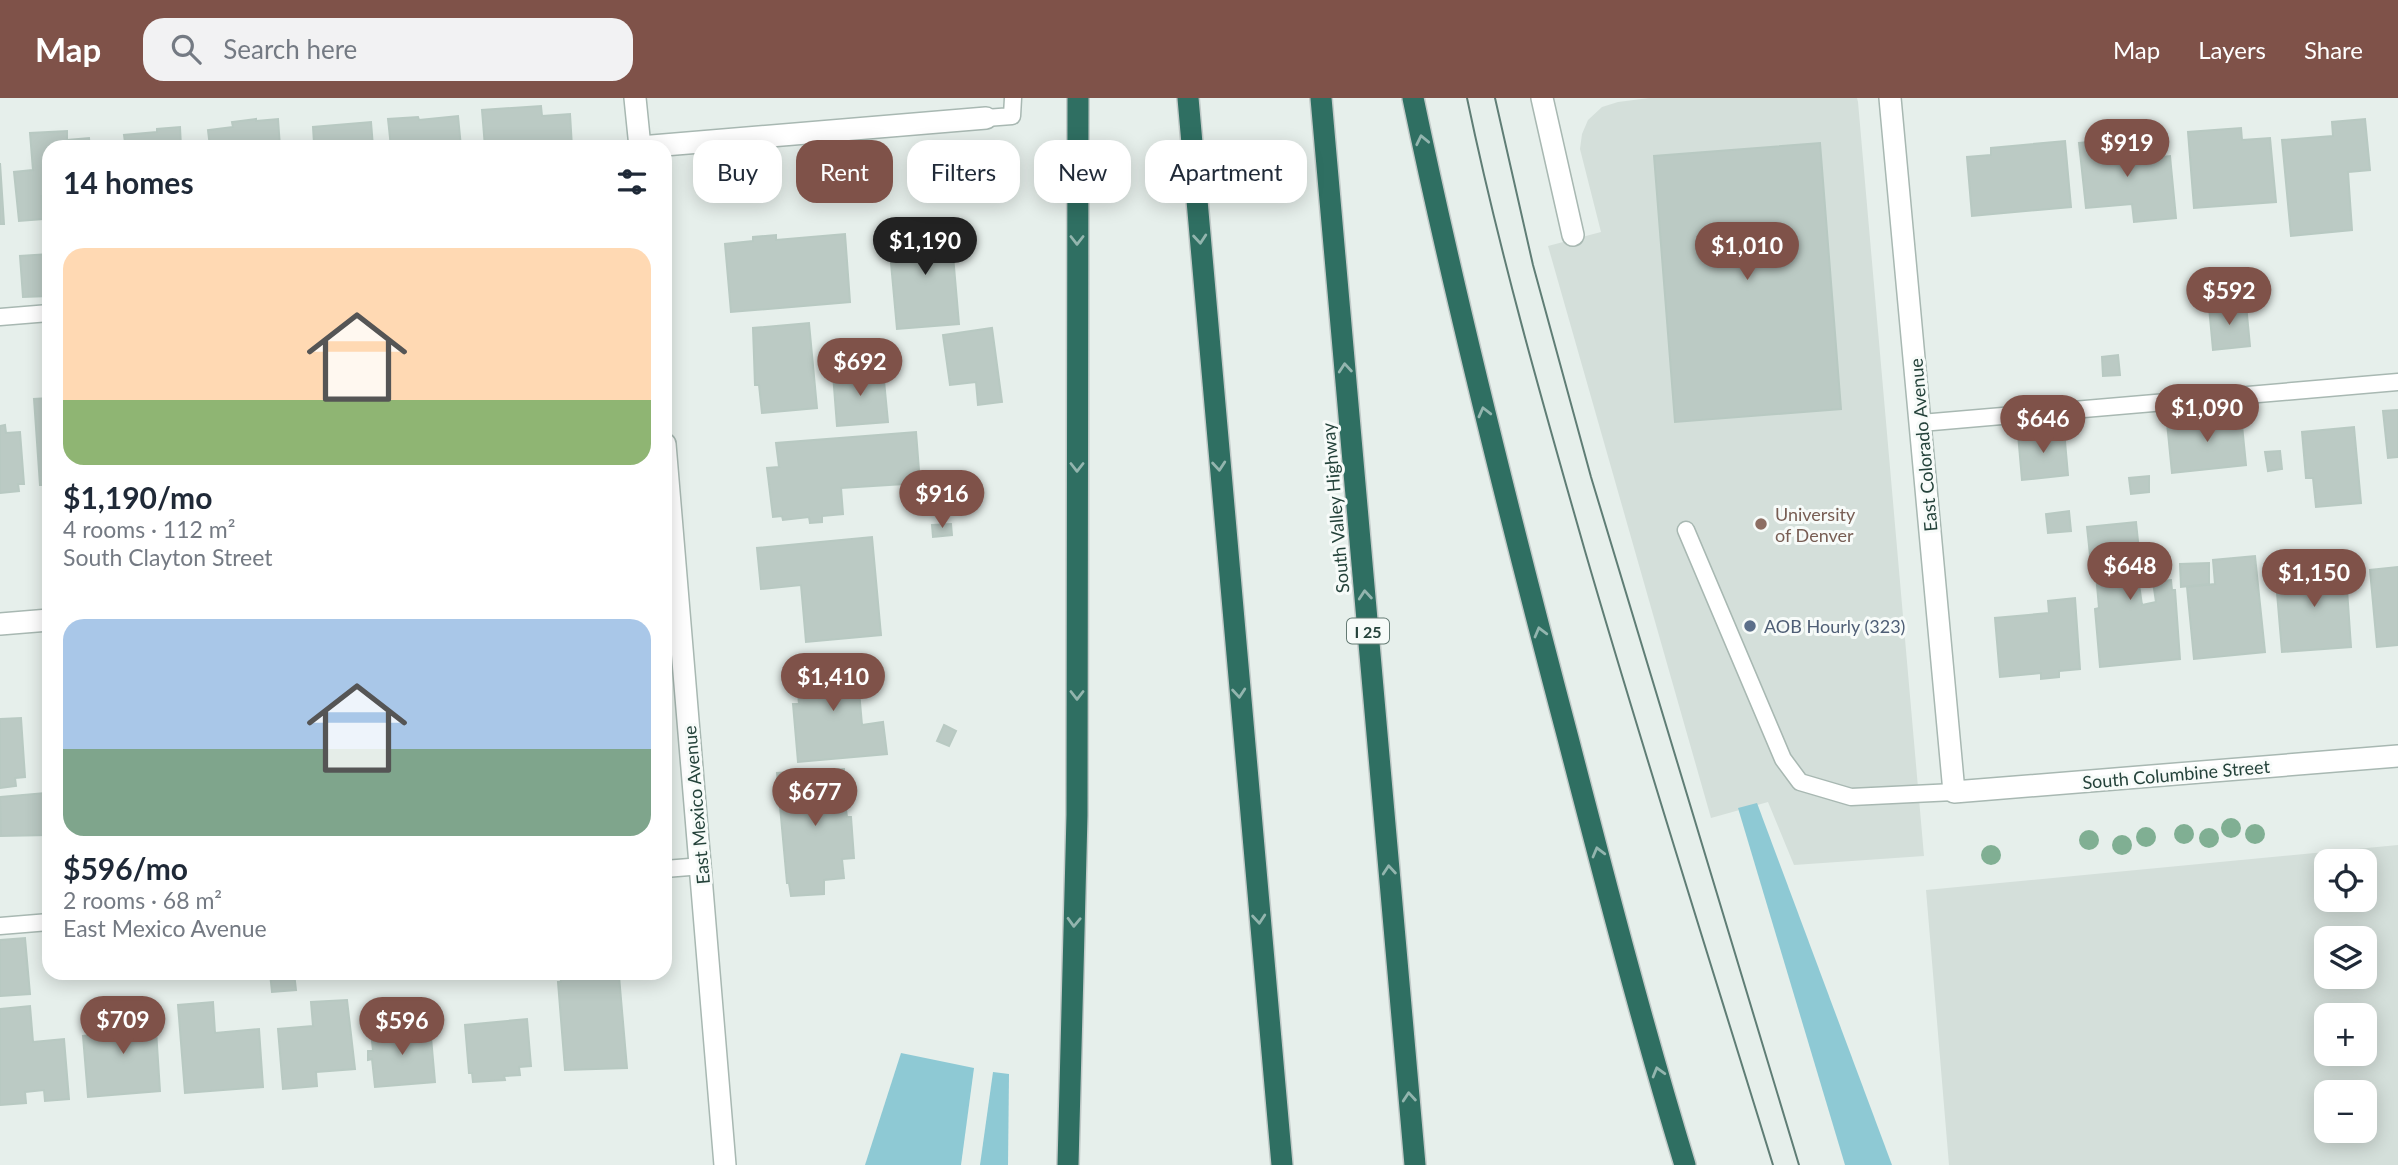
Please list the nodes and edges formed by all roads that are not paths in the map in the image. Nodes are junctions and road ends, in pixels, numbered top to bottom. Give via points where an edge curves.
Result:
1 (635, 98) edge
2 (1013, 98) edge
3 (1078, 98) edge
4 (1188, 98) edge
5 (1321, 98) edge
6 (1413, 98) edge
7 (1542, 98) edge
8 (1890, 98) edge
9 (986, 118) joint
10 (639, 140) edge
11 (672, 144) edge
12 (1573, 235) dead end
13 (42, 314) edge
14 (0, 317) edge
15 (2398, 382) edge
16 (1921, 423) junction
17 (1686, 530) dead end
18 (672, 585) edge
19 (42, 621) edge
20 (0, 624) edge
21 (2398, 757) edge
22 (1954, 792) junction
23 (702, 866) junction
24 (672, 868) edge
25 (42, 923) edge
26 (0, 926) edge
27 (725, 1165) edge
28 (1068, 1165) edge
29 (1282, 1165) edge
30 (1415, 1165) edge
31 (1684, 1165) edge

1 - 10 street
2 - 9 lane via 1012,116
3 -> 28 highway via 1077,815
4 -> 29 highway
30 -> 5 highway, South Valley Highway / I 25
31 -> 6 highway via 1508,512
7 - 12 street
8 - 16 street, East Colorado Avenue
9 - 11 street
13 - 14 lane
15 - 16 lane
16 - 22 street, East Colorado Avenue
17 - 22 lane via 1783,759 1800,782 1851,797
18 - 23 street, East Mexico Avenue
19 - 20 street
21 - 22 street, South Columbine Street
23 - 24 lane
23 - 27 street, East Mexico Avenue
25 - 26 lane

